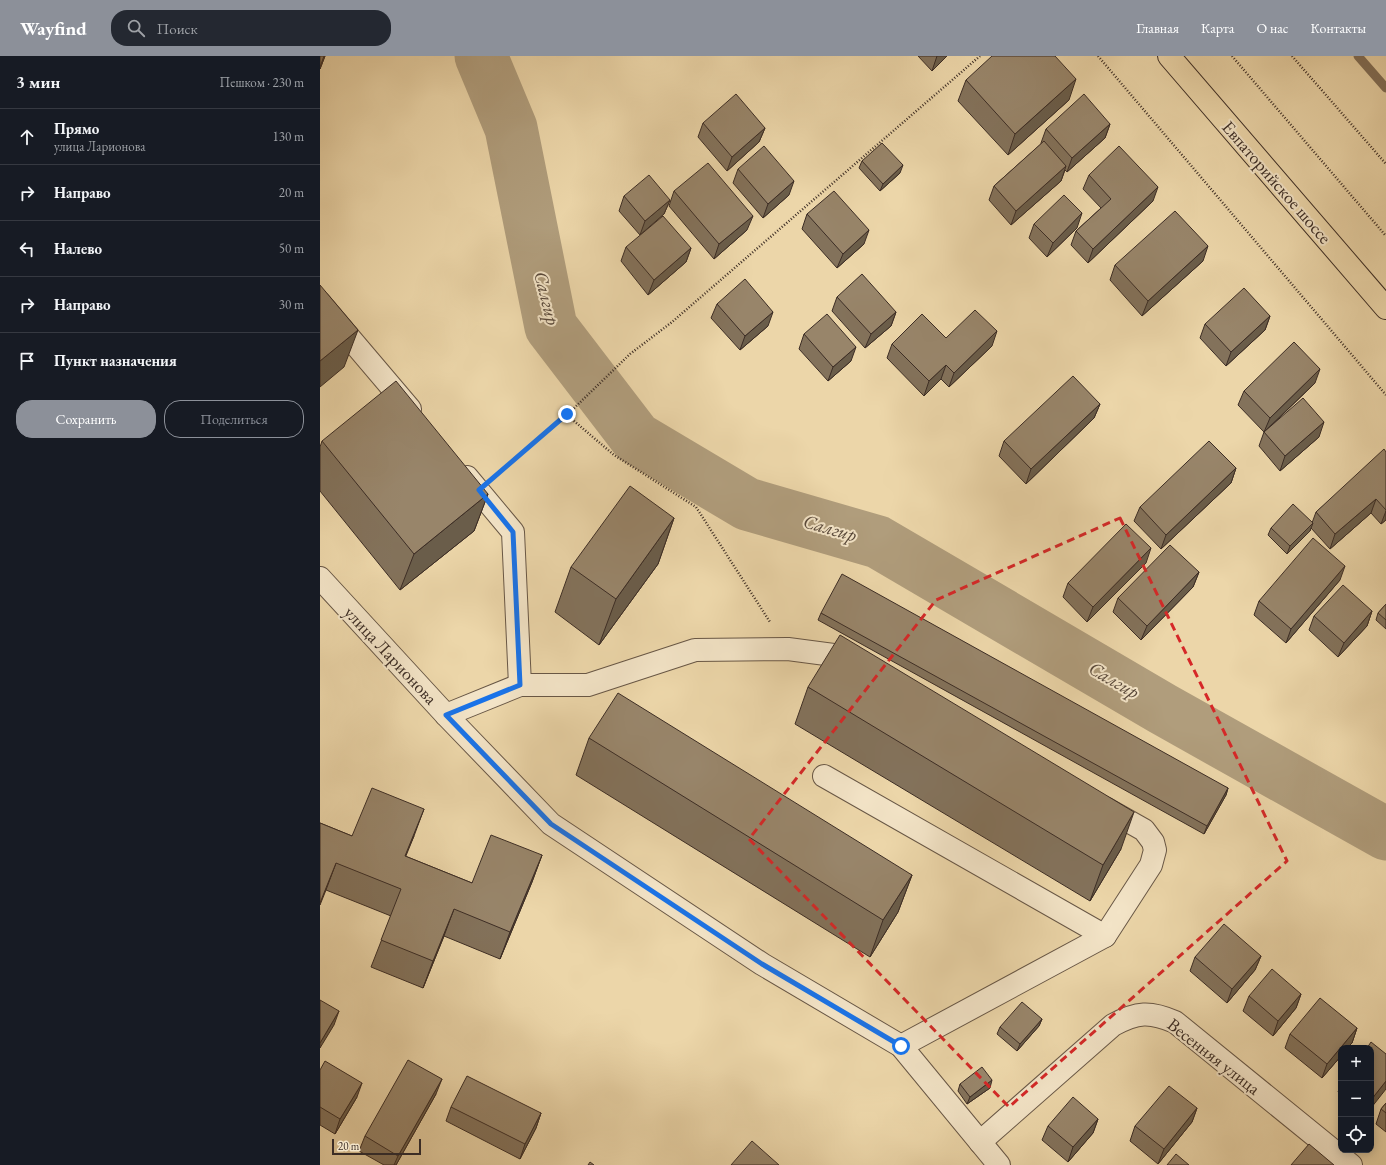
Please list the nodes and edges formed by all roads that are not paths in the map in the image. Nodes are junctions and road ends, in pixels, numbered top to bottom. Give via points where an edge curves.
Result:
1 (1169, 56) edge
2 (320, 302) edge
3 (1386, 308) edge
4 (395, 391) junction
5 (378, 406) edge
6 (424, 426) edge
7 (454, 461) edge
8 (320, 578) edge
9 (876, 676) edge
10 (520, 685) junction
11 (446, 715) junction
12 (824, 776) dead end
13 (1089, 799) edge
14 (1106, 936) junction
15 (901, 1046) junction
16 (980, 1142) junction
17 (999, 1165) edge
18 (1351, 1165) edge

1 - 3 main road, Евпаторийское шоссе
2 - 4 street
4 - 5 street
4 - 6 street
7 - 10 street via 513,532
8 - 11 street, улица Ларионова
9 - 10 street via 841,656 788,649 696,650 588,685
10 - 11 street
11 - 15 street, улица Ларионова via 551,824 762,964
12 - 14 street
13 - 14 street via 1144,830 1153,842 1155,850 1151,865
14 - 15 street
15 - 16 street, улица Ларионова
16 - 17 street, улица Ларионова
16 - 18 street, Весенняя улица via 1113,1025 1128,1017 1144,1014 1160,1015 1175,1022

